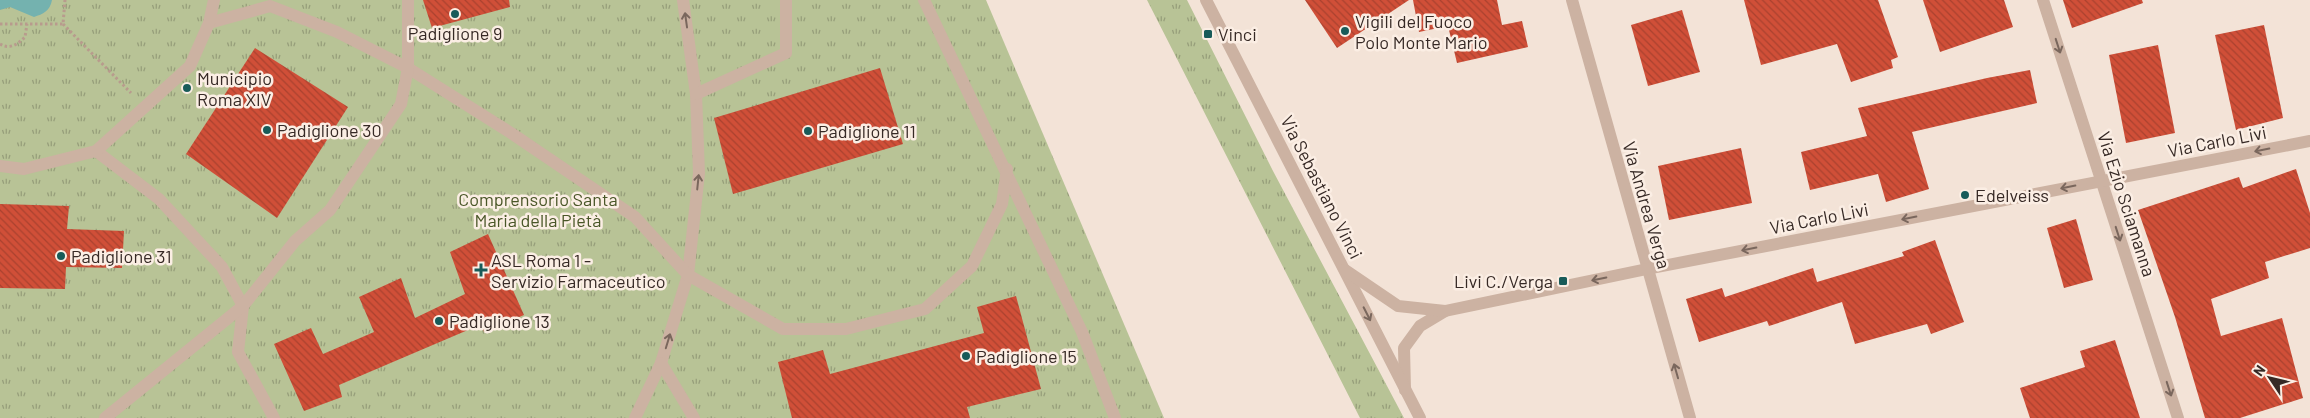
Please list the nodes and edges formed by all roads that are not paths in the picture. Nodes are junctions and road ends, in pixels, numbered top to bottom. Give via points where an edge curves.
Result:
1 (408, 0) edge
2 (683, 0) edge
3 (786, 0) edge
4 (924, 0) edge
5 (1206, 0) edge
6 (2042, 0) edge
7 (215, 1) edge
8 (1575, 1) edge
9 (209, 22) junction
10 (408, 68) junction
11 (696, 94) junction
12 (2310, 141) edge
13 (96, 151) junction
14 (0, 166) edge
15 (1007, 169) junction
16 (2101, 180) junction
17 (1647, 269) junction
18 (1345, 270) junction
19 (688, 275) junction
20 (243, 306) junction
21 (1445, 311) junction
22 (661, 363) junction
23 (1405, 390) junction
24 (105, 418) edge
25 (274, 418) edge
26 (635, 418) edge
27 (694, 418) edge
28 (1115, 418) edge
29 (1420, 418) edge
30 (1690, 418) edge
31 (2178, 418) edge

1 - 10 street
11 -> 2 street
3 - 11 street via 786,53
4 - 15 street
5 - 18 street, Via Sebastiano Vinci
6 -> 16 street, Via Ezio Sciamanna
7 - 9 street
8 - 17 street, Via Andrea Verga
9 - 10 street via 270,6 337,32
9 - 13 street via 190,66
10 - 19 street via 635,217
10 - 20 street via 401,104 330,210 295,241
19 -> 11 street via 698,173
12 -> 16 street, Via Carlo Livi
13 - 14 street via 24,169
13 - 20 street via 159,199 222,267
15 - 19 street via 1002,204 972,266 925,309 846,329 783,329
15 - 28 street via 1082,332
16 -> 17 street, Via Carlo Livi
16 -> 31 street, Via Ezio Sciamanna
17 -> 21 street, Via Carlo Livi
30 -> 17 street, Via Andrea Verga
18 - 21 street, Via Carlo Livi via 1398,306
18 -> 23 street, Via Sebastiano Vinci
22 -> 19 street
20 - 24 street
20 - 25 street via 238,352
21 - 23 street, Via Sebastiano Vinci via 1420,326 1404,348
22 - 26 street
22 - 27 street
23 - 29 street, Via Sebastiano Vinci

